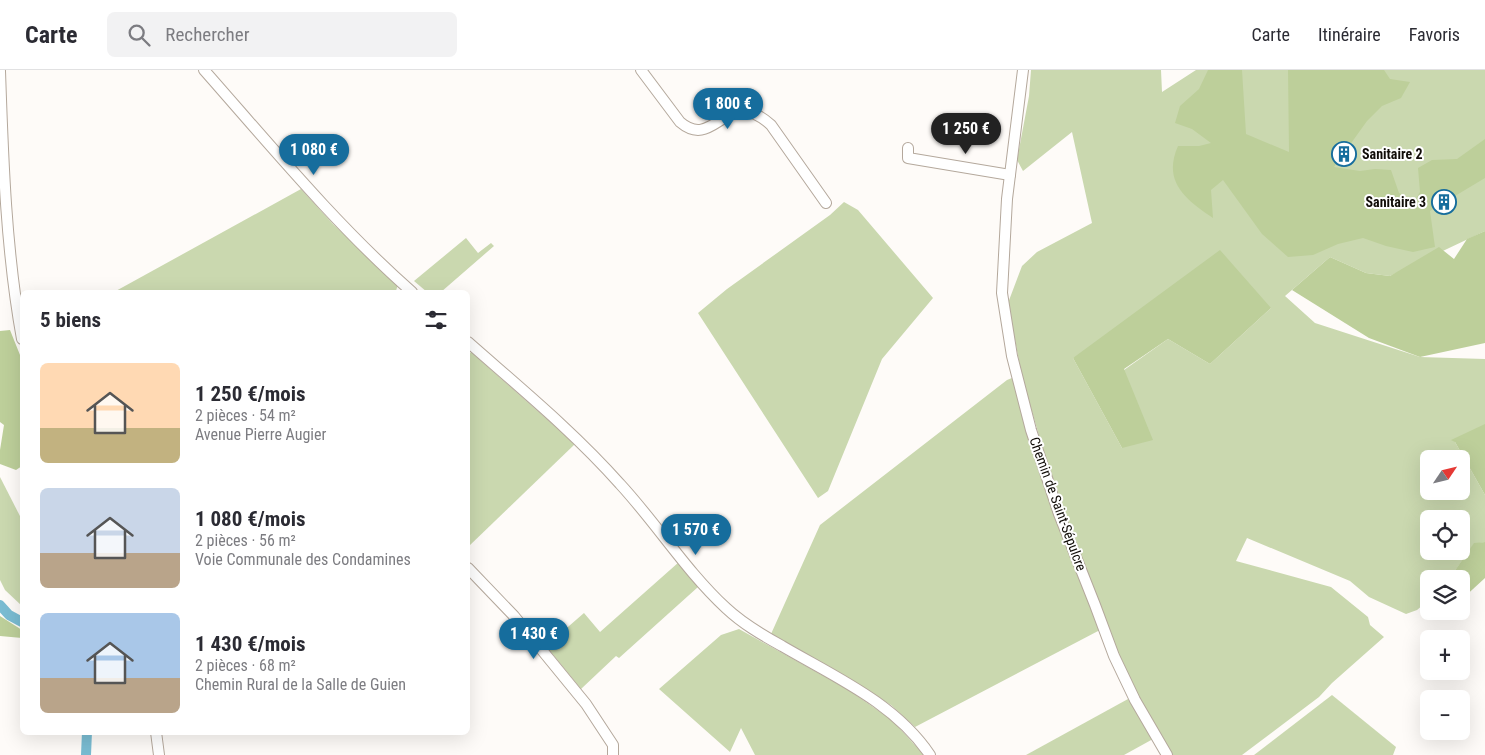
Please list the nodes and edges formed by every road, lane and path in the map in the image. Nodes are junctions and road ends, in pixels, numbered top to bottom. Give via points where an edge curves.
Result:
1 (0, 70) edge
2 (204, 70) edge
3 (641, 70) edge
4 (1023, 70) edge
5 (908, 148) dead end
6 (1010, 175) junction
7 (826, 202) dead end
8 (406, 290) edge
9 (20, 327) edge
10 (470, 344) edge
11 (470, 570) edge
12 (156, 735) edge
13 (159, 755) edge
14 (613, 755) edge
15 (930, 755) edge
16 (1167, 755) edge

1 - 9 street via 7,208
2 - 8 street via 334,218
3 - 7 street via 686,128 706,129 742,111 761,117
4 - 6 street, Chemin de Saint-Sépulcre
5 - 6 street via 908,158
6 - 16 street, Chemin de Saint-Sépulcre via 1002,293 1012,356 1031,430 1059,514 1114,656 1134,700
10 - 15 street via 593,455 726,608 749,627 893,713
11 - 14 street via 514,616 586,704 613,745
12 - 13 street

